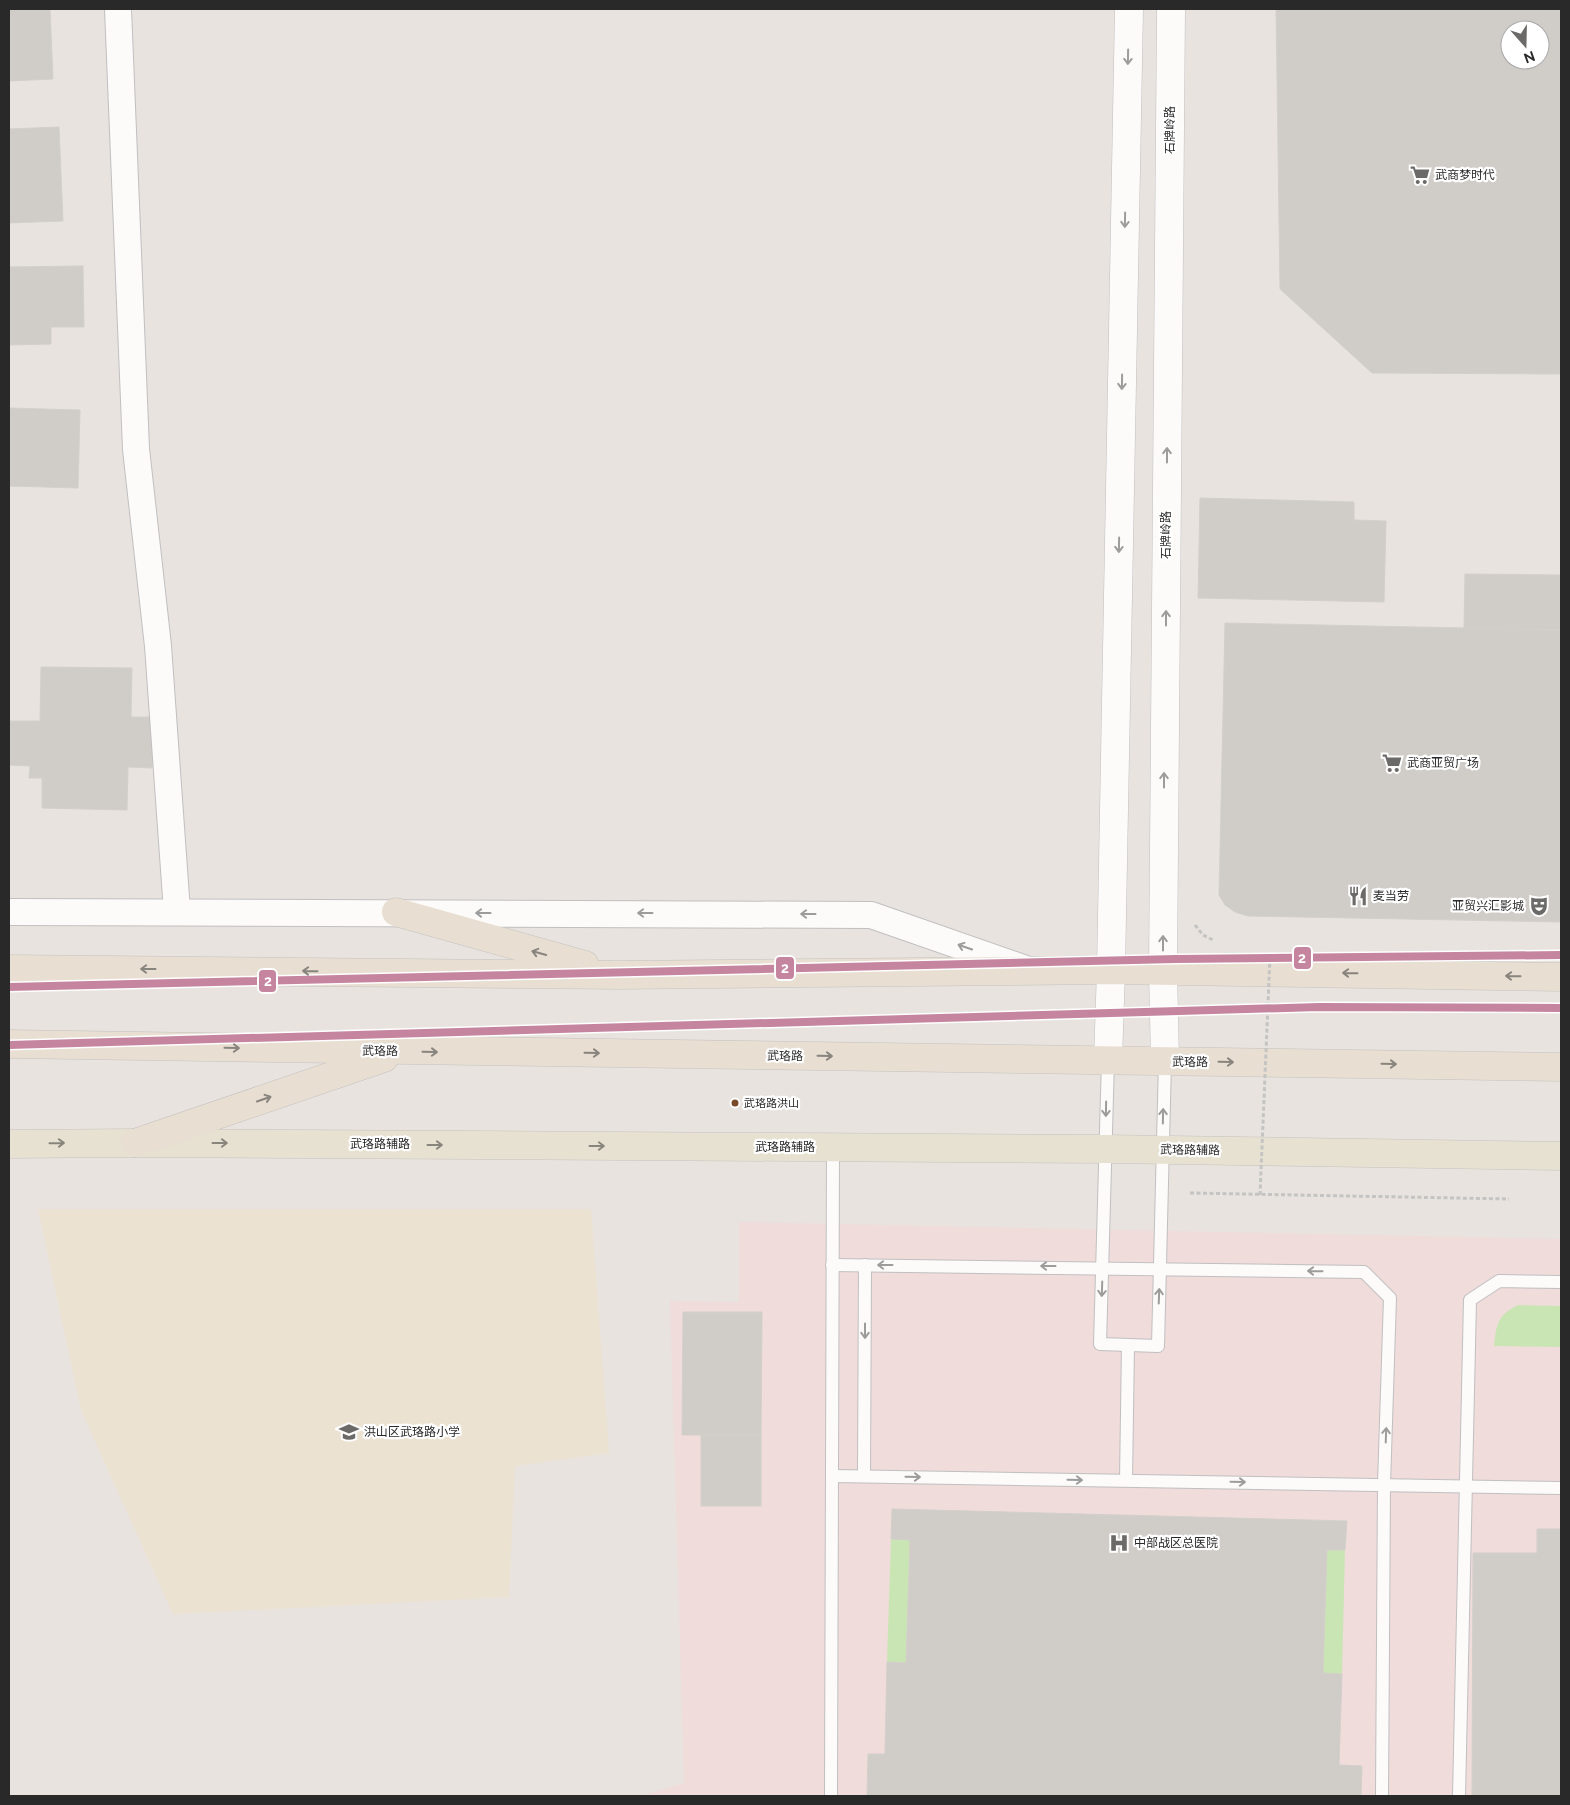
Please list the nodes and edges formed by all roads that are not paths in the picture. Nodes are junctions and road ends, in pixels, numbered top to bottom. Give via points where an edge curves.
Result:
1 (118, 9) edge
2 (1129, 9) edge
3 (1171, 9) edge
4 (177, 911) junction
5 (9, 912) edge
6 (396, 912) junction
7 (9, 969) edge
8 (1027, 969) junction
9 (1112, 970) junction
10 (1163, 970) junction
11 (620, 975) junction
12 (1561, 977) edge
13 (9, 1044) edge
14 (403, 1051) junction
15 (1108, 1060) junction
16 (1165, 1061) junction
17 (1561, 1067) edge
18 (135, 1143) junction
19 (9, 1144) edge
20 (832, 1147) junction
21 (1106, 1149) junction
22 (1163, 1150) junction
23 (1561, 1156) edge
24 (832, 1265) junction
25 (865, 1265) junction
26 (1102, 1267) junction
27 (1160, 1268) junction
28 (1561, 1282) edge
29 (1128, 1345) junction
30 (832, 1476) junction
31 (864, 1476) junction
32 (1126, 1480) junction
33 (1384, 1484) junction
34 (1465, 1487) junction
35 (1561, 1488) edge
36 (831, 1796) edge
37 (1382, 1796) edge
38 (1459, 1796) edge

1 - 4 street via 136,449 158,646
2 -> 9 main road
10 -> 3 main road, 石牌岭路
4 - 5 street
4 - 6 street
8 -> 6 street via 870,914
11 -> 6 highway
11 -> 7 highway
8 - 9 highway
8 - 11 highway
9 - 10 highway
9 - 15 main road
12 -> 10 highway
10 - 16 main road, 石牌岭路
13 -> 14 highway, 武珞路
14 -> 15 highway, 武珞路
18 -> 14 highway
15 - 16 highway, 武珞路
15 -> 21 lane
16 -> 17 highway, 武珞路
22 -> 16 lane
19 -> 18 main road, 武珞路辅路
18 -> 20 main road, 武珞路辅路
20 - 21 main road, 武珞路辅路
20 - 24 lane
21 - 22 main road, 武珞路辅路
21 - 26 lane
22 - 23 main road, 武珞路辅路
22 - 27 lane
24 - 25 lane
24 - 30 lane
26 -> 25 lane
25 -> 31 lane
26 - 27 lane
26 -> 29 lane via 1100,1344
29 -> 27 lane via 1158,1346
33 -> 27 lane via 1390,1298 1364,1272
28 - 34 lane via 1499,1281 1470,1300
29 - 32 lane
30 - 31 lane
30 - 36 lane
31 -> 32 lane
32 -> 33 lane
33 - 34 lane
33 - 37 lane
34 - 35 lane
34 - 38 lane

